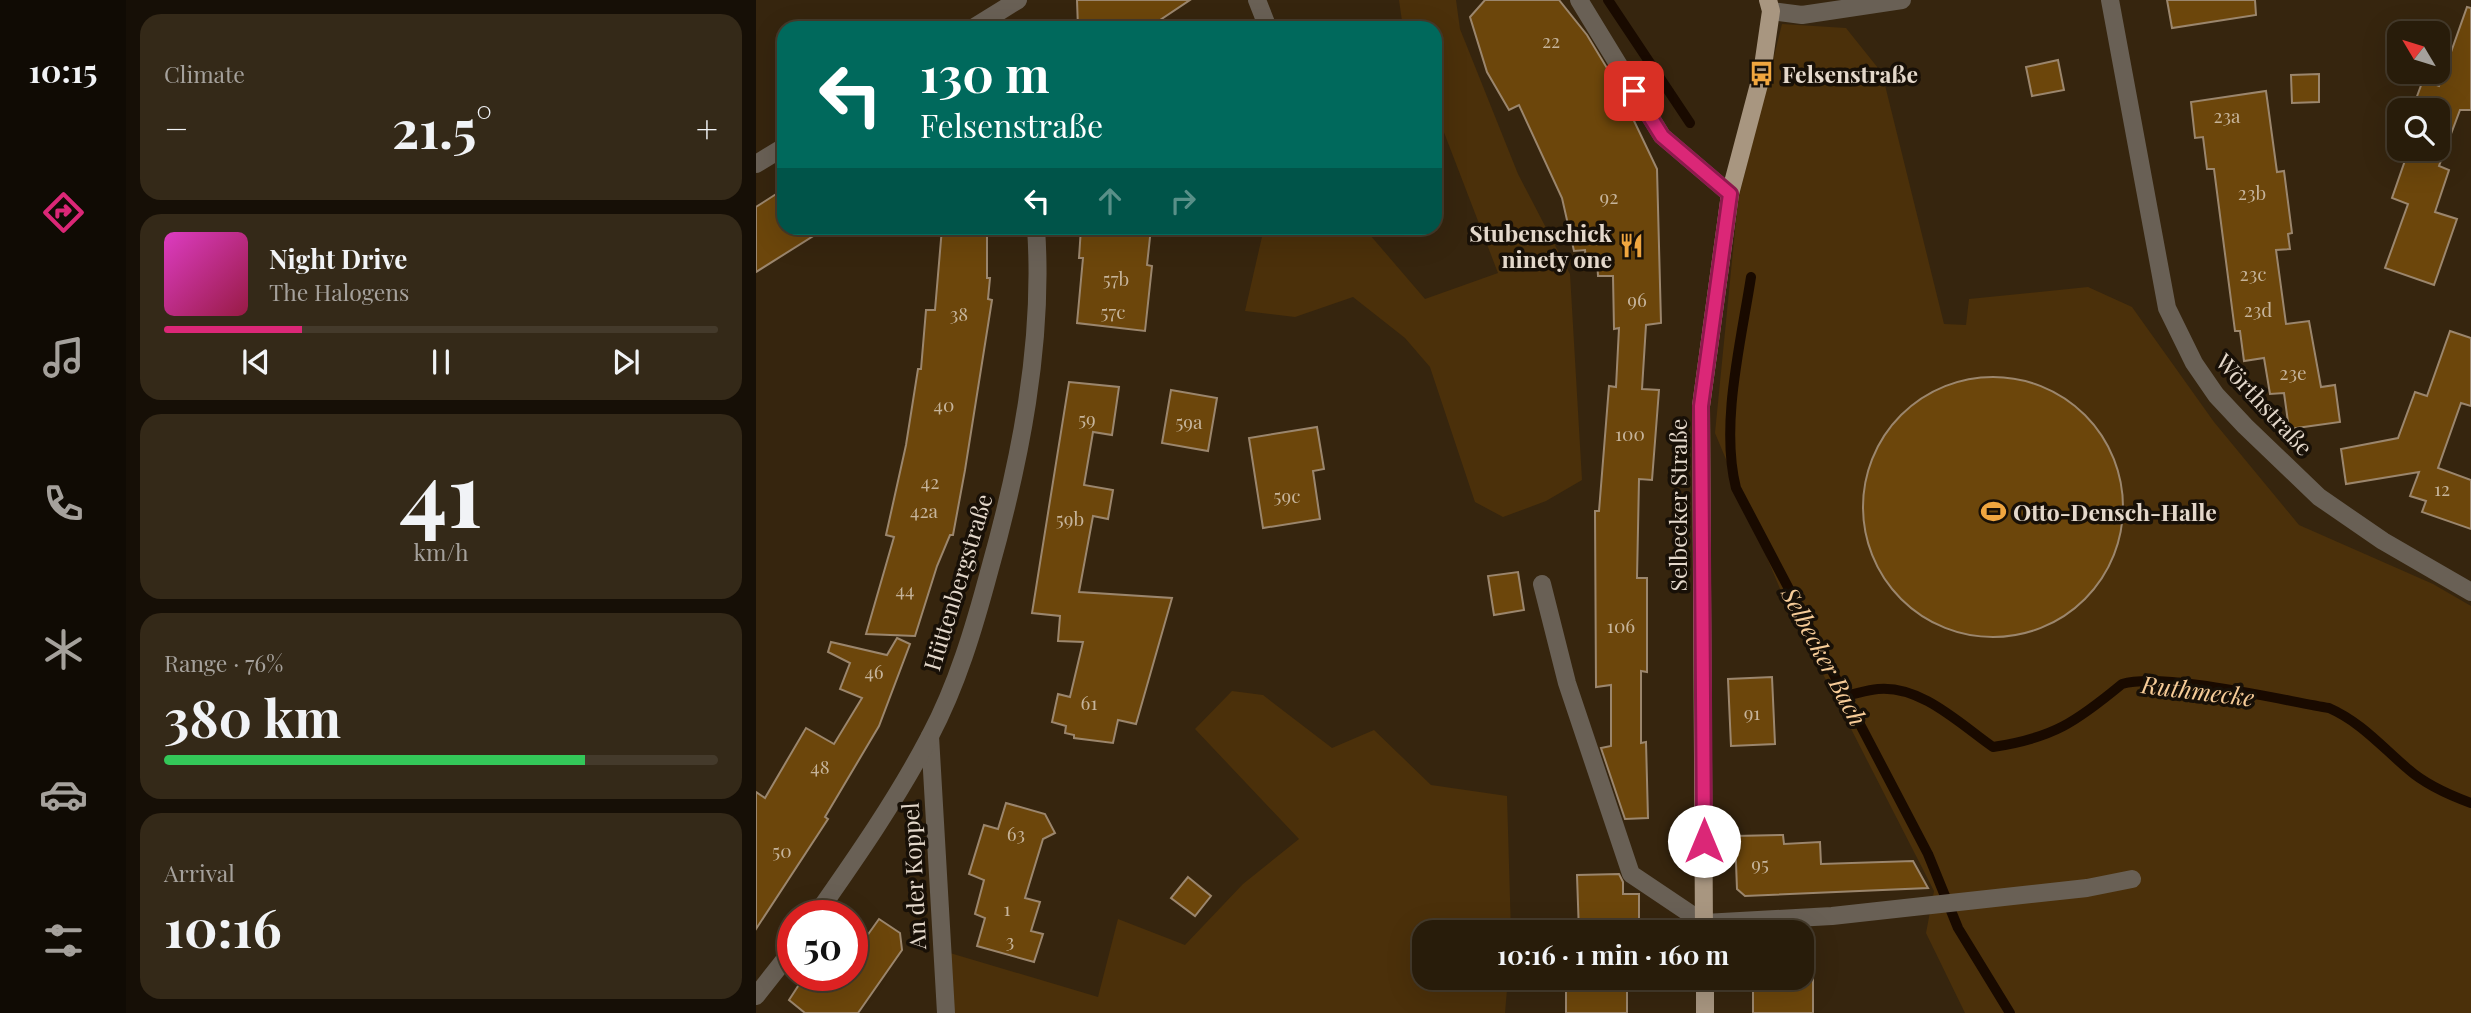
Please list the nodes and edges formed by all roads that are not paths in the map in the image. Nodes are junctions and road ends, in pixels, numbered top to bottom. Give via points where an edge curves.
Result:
1 (1018, 0) edge
2 (1257, 0) edge
3 (1579, 0) edge
4 (1902, 0) edge
5 (2110, 0) edge
6 (1770, 5) edge
7 (995, 21) edge
8 (1265, 21) edge
9 (777, 150) edge
10 (756, 164) edge
11 (1730, 194) junction
12 (1036, 235) edge
13 (1542, 584) dead end
14 (2471, 592) edge
15 (930, 736) junction
16 (2132, 879) dead end
17 (826, 900) edge
18 (1693, 920) edge
19 (1704, 920) edge
20 (1789, 920) edge
21 (777, 969) edge
22 (1705, 990) edge
23 (756, 996) edge
24 (946, 1013) edge
25 (1705, 1013) edge

1 - 7 street
2 - 8 street
3 - 11 street via 1662,136
4 - 6 street via 1802,15
5 - 14 street, Wörthstraße via 2167,308 2194,363 2216,395 2319,497
6 - 11 main road, Selbecker Straße via 1762,73
9 - 10 street
11 - 19 main road, Selbecker Straße via 1701,406
12 - 15 street, Hüttenbergstraße via 1028,396 1009,502 970,641
13 - 18 street via 1567,682 1631,874
15 - 17 street, Hüttenbergstraße
15 - 24 street, An der Koppel
16 - 20 street via 2087,888
21 - 23 street
22 - 25 main road

